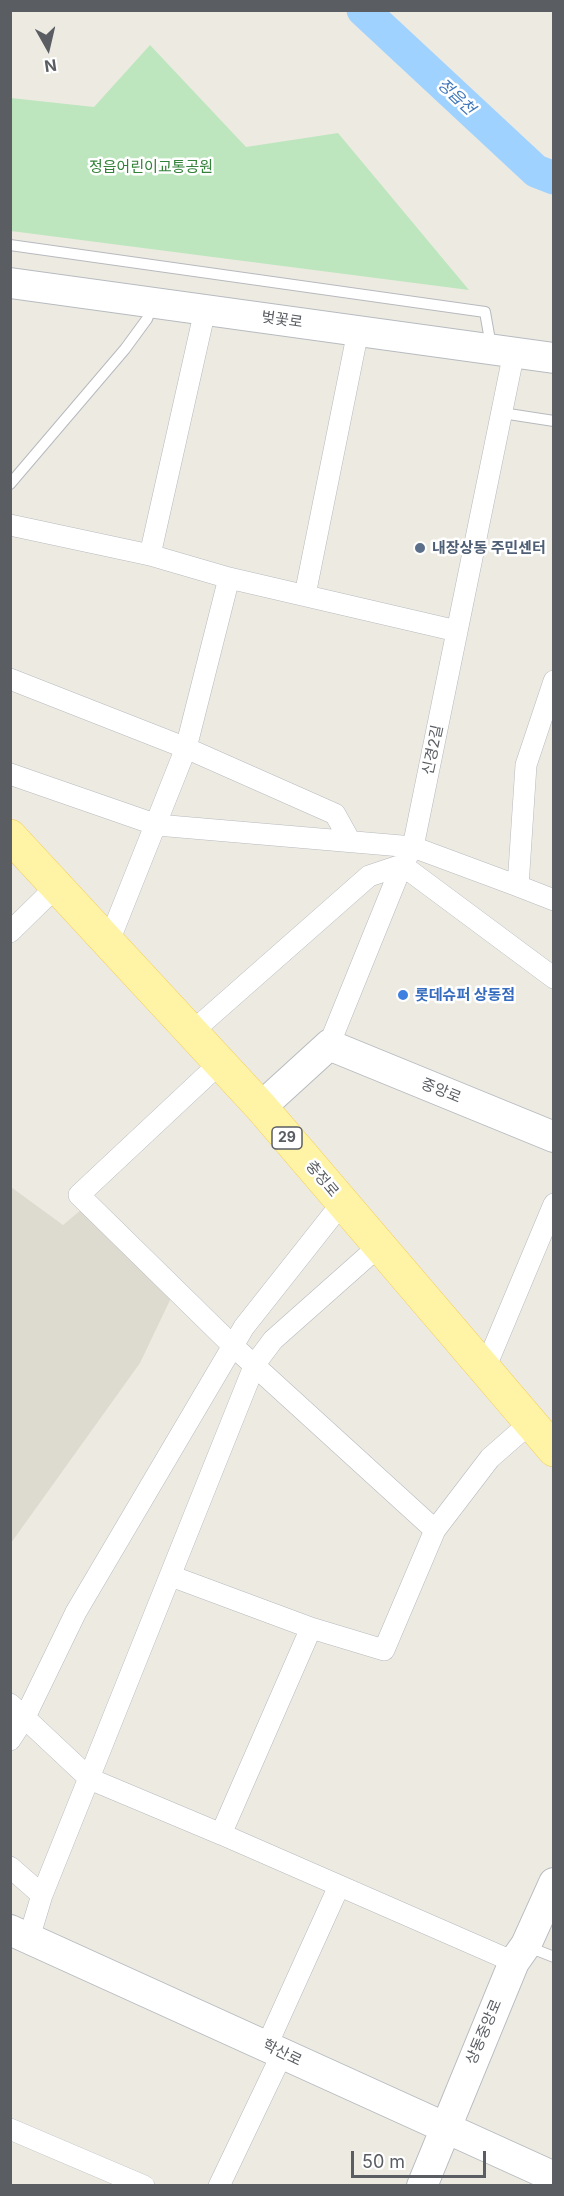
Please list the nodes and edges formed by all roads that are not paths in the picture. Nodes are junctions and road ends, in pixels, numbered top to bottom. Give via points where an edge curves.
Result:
1 (10, 245) edge
2 (10, 283) edge
3 (153, 303) junction
4 (205, 310) junction
5 (358, 331) junction
6 (503, 351) junction
7 (554, 358) edge
8 (502, 413) junction
9 (554, 421) edge
10 (10, 483) edge
11 (10, 525) edge
12 (150, 555) junction
13 (229, 578) junction
14 (305, 595) junction
15 (457, 631) junction
16 (10, 679) edge
17 (554, 681) edge
18 (186, 748) junction
19 (10, 774) edge
20 (157, 825) junction
21 (10, 836) edge
22 (350, 841) junction
23 (413, 847) junction
24 (402, 865) junction
25 (57, 886) junction
26 (518, 886) junction
27 (554, 900) edge
28 (10, 932) edge
29 (109, 941) junction
30 (554, 978) edge
31 (193, 1031) junction
32 (329, 1045) junction
33 (221, 1062) junction
34 (261, 1107) junction
35 (554, 1137) edge
36 (342, 1203) junction
37 (554, 1204) edge
38 (379, 1246) junction
39 (233, 1346) junction
40 (255, 1364) junction
41 (484, 1371) junction
42 (530, 1423) junction
43 (554, 1450) edge
44 (435, 1530) junction
45 (171, 1576) junction
46 (311, 1628) junction
47 (18, 1710) edge
48 (10, 1740) edge
49 (90, 1779) junction
50 (221, 1834) junction
51 (10, 1867) edge
52 (554, 1883) edge
53 (339, 1886) junction
54 (42, 1895) junction
55 (20, 1934) edge
56 (520, 1954) junction
57 (554, 1957) edge
58 (275, 2050) junction
59 (444, 2128) junction
60 (10, 2129) edge
61 (554, 2177) edge
62 (144, 2186) edge
63 (219, 2186) edge
64 (422, 2186) edge

1 - 6 lane via 485,312
2 - 3 street, 벚꽃로
3 - 4 street, 벚꽃로
3 - 10 lane via 147,319 125,349
4 - 5 street, 벚꽃로
4 - 12 street
5 - 6 street, 벚꽃로
5 - 14 street
6 - 7 street, 벚꽃로
6 - 8 street, 신경2길
8 - 9 lane
8 - 15 street, 신경2길
11 - 12 street
12 - 13 street
13 - 14 street
13 - 18 street
14 - 15 street
15 - 23 street, 신경2길
16 - 18 street
17 - 26 street via 526,765
18 - 20 street
18 - 22 street via 335,814
19 - 20 street
20 - 22 street
20 - 29 street
21 - 25 main road, 충정로 / 29
22 - 23 street
23 - 24 street, 신경2길
23 - 26 street
24 - 30 street
24 - 31 street via 369,876
24 - 32 street, 신경2길
25 - 28 street
25 - 29 main road, 충정로 / 29
26 - 27 street
29 - 31 main road, 충정로 / 29
31 - 33 main road, 충정로 / 29
32 - 34 street, 신경2길
32 - 35 street, 중앙로
33 - 34 main road, 충정로 / 29
33 - 39 street via 80,1195
34 - 36 main road, 충정로 / 29
36 - 38 main road, 충정로 / 29
36 - 39 street
37 - 41 street
38 - 40 street via 273,1340
38 - 41 main road, 충정로 / 29
39 - 40 street
39 - 47 street
40 - 44 street
40 - 45 street
41 - 42 main road, 충정로 / 29
42 - 43 main road, 충정로 / 29
42 - 44 street via 490,1458
44 - 46 street via 384,1650
45 - 46 street
45 - 49 street
46 - 50 street
47 - 48 street
47 - 49 street
49 - 50 street
49 - 54 street
50 - 53 street
51 - 54 street
52 - 56 street, 상동중앙로
53 - 56 street
53 - 58 street
54 - 55 street
55 - 58 street, 학산로
56 - 57 lane
56 - 59 street, 상동중앙로
58 - 59 street, 학산로
58 - 63 street
59 - 61 street, 학산로
59 - 64 street, 상동중앙로
60 - 62 street

